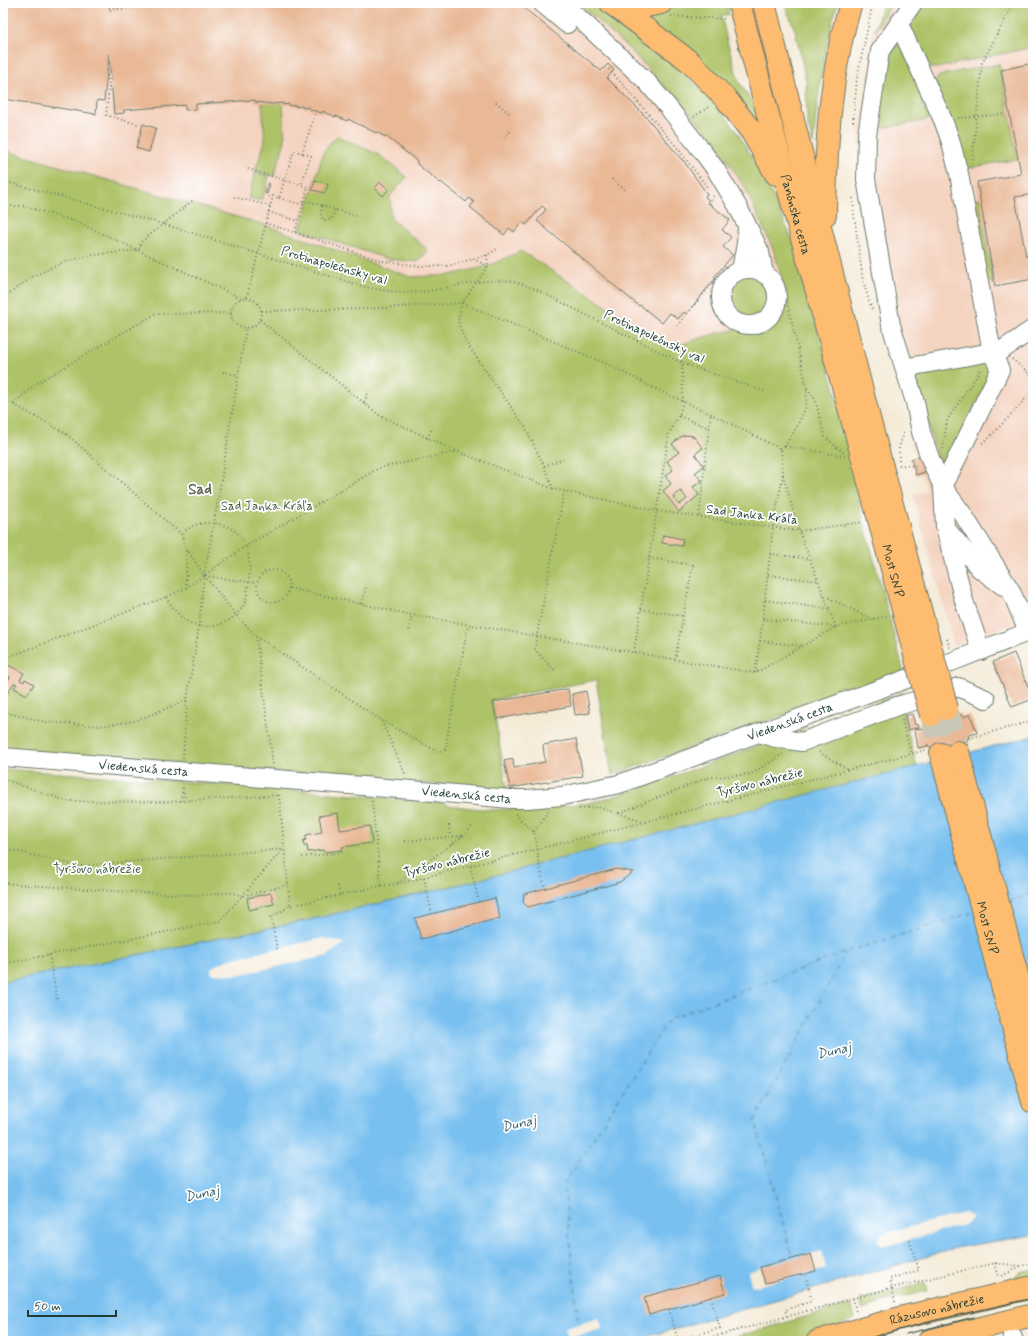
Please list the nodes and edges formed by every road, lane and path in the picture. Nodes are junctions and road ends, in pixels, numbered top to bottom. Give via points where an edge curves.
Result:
1 (542, 3) edge
2 (560, 3) edge
3 (611, 3) edge
4 (622, 3) edge
5 (739, 3) edge
6 (764, 3) edge
7 (851, 3) edge
8 (913, 3) edge
9 (140, 6) dead end
10 (110, 9) dead end
11 (664, 9) edge
12 (725, 19) dead end
13 (898, 24) junction
14 (107, 67) dead end
15 (608, 69) dead end
16 (496, 102) dead end
17 (711, 106) dead end
18 (668, 107) junction
19 (316, 111) dead end
20 (509, 114) dead end
21 (1006, 114) dead end
22 (691, 118) dead end
23 (943, 120) junction
24 (140, 126) dead end
25 (512, 130) dead end
26 (504, 138) dead end
27 (302, 153) junction
28 (248, 170) dead end
29 (701, 178) junction
30 (612, 179) dead end
31 (285, 180) junction
32 (697, 180) dead end
33 (3, 182) edge
34 (301, 186) junction
35 (709, 189) dead end
36 (626, 190) dead end
37 (269, 196) dead end
38 (273, 196) junction
39 (234, 197) dead end
40 (280, 198) junction
41 (192, 201) dead end
42 (718, 201) dead end
43 (304, 203) junction
44 (710, 204) dead end
45 (3, 206) edge
46 (270, 206) junction
47 (322, 206) junction
48 (335, 209) junction
49 (796, 210) junction
50 (268, 212) junction
51 (357, 216) dead end
52 (298, 221) junction
53 (265, 223) junction
54 (164, 224) junction
55 (747, 227) junction
56 (295, 232) junction
57 (824, 242) junction
58 (497, 249) dead end
59 (138, 250) junction
60 (257, 253) junction
61 (487, 255) junction
62 (473, 259) junction
63 (488, 266) junction
64 (735, 267) junction
65 (764, 274) junction
66 (477, 283) junction
67 (247, 297) junction
68 (3, 298) edge
69 (242, 298) junction
70 (462, 303) junction
71 (776, 303) junction
72 (262, 311) junction
73 (231, 313) junction
74 (260, 320) junction
75 (677, 326) dead end
76 (246, 328) junction
77 (1033, 329) edge
78 (677, 340) dead end
79 (997, 351) junction
80 (682, 363) junction
81 (223, 372) dead end
82 (906, 374) junction
83 (238, 375) junction
84 (1033, 377) edge
85 (807, 388) junction
86 (369, 391) dead end
87 (1033, 391) edge
88 (766, 392) dead end
89 (3, 400) edge
90 (683, 401) junction
91 (364, 402) junction
92 (13, 404) junction
93 (711, 414) junction
94 (679, 416) junction
95 (862, 424) junction
96 (709, 428) junction
97 (432, 429) dead end
98 (427, 438) junction
99 (785, 446) junction
100 (781, 449) junction
101 (456, 452) junction
102 (957, 458) junction
103 (563, 459) dead end
104 (544, 466) junction
105 (783, 474) junction
106 (942, 487) junction
107 (554, 489) junction
108 (564, 492) junction
109 (657, 511) junction
110 (699, 517) junction
111 (868, 521) dead end
112 (214, 523) junction
113 (945, 527) junction
114 (773, 528) junction
115 (799, 531) junction
116 (181, 534) junction
117 (246, 546) junction
118 (186, 548) junction
119 (770, 554) junction
120 (649, 558) junction
121 (810, 559) junction
122 (768, 575) junction
123 (204, 576) junction
124 (819, 581) junction
125 (249, 582) junction
126 (256, 583) junction
127 (366, 586) dead end
128 (186, 588) junction
129 (289, 588) junction
130 (1010, 591) junction
131 (825, 596) junction
132 (166, 597) junction
133 (765, 600) junction
134 (361, 604) junction
135 (641, 609) junction
136 (829, 609) junction
137 (236, 615) junction
138 (412, 615) junction
139 (682, 616) junction
140 (892, 616) dead end
141 (763, 619) junction
142 (874, 620) junction
143 (468, 625) junction
144 (199, 626) junction
145 (836, 627) junction
146 (409, 630) dead end
147 (1030, 631) edge
148 (256, 636) junction
149 (537, 637) junction
150 (760, 641) junction
151 (804, 646) junction
152 (981, 651) junction
153 (634, 652) junction
154 (3, 659) edge
155 (675, 660) junction
156 (946, 664) dead end
157 (554, 670) dead end
158 (755, 673) junction
159 (912, 677) dead end
160 (986, 699) dead end
161 (187, 700) junction
162 (937, 703) junction
163 (898, 706) junction
164 (3, 712) edge
165 (381, 720) junction
166 (1033, 721) edge
167 (759, 733) junction
168 (802, 742) junction
169 (956, 748) junction
170 (918, 752) dead end
171 (911, 753) junction
172 (3, 757) edge
173 (183, 764) dead end
174 (273, 764) dead end
175 (848, 769) junction
176 (3, 780) edge
177 (278, 788) dead end
178 (412, 790) junction
179 (278, 795) junction
180 (371, 798) dead end
181 (185, 800) junction
182 (181, 801) junction
183 (551, 807) dead end
184 (510, 809) dead end
185 (578, 809) dead end
186 (619, 813) junction
187 (646, 821) junction
188 (449, 825) dead end
189 (472, 826) dead end
190 (534, 832) junction
191 (463, 836) junction
192 (450, 837) junction
193 (405, 841) dead end
194 (376, 844) junction
195 (381, 844) dead end
196 (3, 848) edge
197 (284, 849) junction
198 (538, 849) junction
199 (345, 852) dead end
200 (302, 857) dead end
201 (470, 866) junction
202 (424, 878) junction
203 (3, 883) edge
204 (397, 884) junction
205 (288, 885) junction
206 (338, 886) dead end
207 (381, 886) junction
208 (545, 888) dead end
209 (340, 895) junction
210 (242, 896) junction
211 (479, 902) dead end
212 (290, 906) junction
213 (432, 913) dead end
214 (277, 949) dead end
215 (49, 955) junction
216 (3, 964) edge
217 (57, 999) dead end
218 (1033, 1035) edge
219 (1033, 1102) edge
220 (909, 1239) dead end
221 (995, 1263) junction
222 (1033, 1263) edge
223 (1021, 1266) junction
224 (805, 1274) dead end
225 (1033, 1287) edge
226 (891, 1288) junction
227 (711, 1297) dead end
228 (895, 1302) dead end
229 (669, 1309) dead end
230 (787, 1317) junction
231 (1022, 1326) edge
232 (576, 1336) dead end
233 (847, 1336) edge
234 (678, 1340) junction
235 (578, 1341) edge
236 (673, 1341) edge
237 (698, 1341) edge
238 (818, 1341) edge
239 (929, 1341) edge

1 - 18 street
2 - 18 street via 647,82
3 - 49 main road via 689,61 727,100 773,166
4 - 11 main road
5 - 49 main road, Panónska cesta
6 - 57 main road, Panónska cesta
7 - 57 main road via 838,57 829,129 825,168
8 - 13 street
9 - 10 path
11 - 12 path
13 - 23 street
13 - 82 street via 880,51 868,135 866,179 891,325
14 - 24 path via 109,87 106,115
15 - 29 path
16 - 20 path
17 - 22 path
18 - 55 street via 716,170
19 - 27 path
21 - 23 path
23 - 79 street via 959,174
25 - 26 path
27 - 31 path via 294,151
27 - 34 path via 311,156
28 - 31 path
29 - 32 path
29 - 35 path
30 - 36 path
31 - 34 path
31 - 40 path
33 - 54 path, Protinapoleónsky val
34 - 43 path via 308,188
37 - 38 path
38 - 40 path
38 - 46 path
39 - 46 path
40 - 43 path
41 - 54 path
42 - 44 path via 714,195
43 - 47 path via 306,201
43 - 52 path
45 - 59 path via 24,206 77,222
46 - 50 path
47 - 48 path
47 - 48 path via 323,220 332,218
48 - 51 path
49 - 95 main road, Panónska cesta
50 - 52 path
50 - 53 path
52 - 56 path
53 - 56 path
53 - 60 path
54 - 59 path via 141,242
54 - 60 path, Protinapoleónsky val
55 - 64 street via 746,244
55 - 65 street via 760,252
56 - 62 path via 383,261 419,266 448,266
57 - 95 main road, Panónska cesta
58 - 61 path
59 - 68 path via 93,255 63,262 32,277
59 - 69 path
60 - 66 path, Protinapoleónsky val via 365,287 395,292 418,293
60 - 67 path
61 - 62 path
61 - 63 path
62 - 63 path
63 - 66 path
64 - 65 street via 757,270
64 - 71 street via 722,289 721,304 730,318 743,325 759,324 769,317
64 - 75 path
65 - 71 street via 775,286
66 - 70 path
66 - 80 path, Protinapoleónsky val via 500,281 531,287
67 - 69 path
67 - 72 path via 256,300
69 - 73 path via 234,304
70 - 72 path via 365,309
70 - 90 path via 604,363
70 - 104 path via 458,322 465,341 525,427
71 - 85 path via 788,305
72 - 74 path
73 - 76 path via 237,325
73 - 92 path via 155,314 37,383
74 - 76 path via 254,326
74 - 91 path, Sad Janka Kráľa
76 - 83 path
77 - 79 street
78 - 80 path
79 - 82 street via 914,366
79 - 84 path
79 - 102 street via 1000,370
80 - 88 path, Protinapoleónsky val
80 - 90 path
81 - 83 path
82 - 106 street via 921,432
83 - 112 path
85 - 99 path via 806,407
85 - 99 path via 815,399 825,437 846,456
86 - 91 path
87 - 102 path via 990,438
89 - 92 path
90 - 93 path
90 - 94 path
91 - 98 path, Sad Janka Kráľa via 379,415
92 - 116 path via 65,433
93 - 96 path
93 - 100 path
94 - 96 path
94 - 109 path via 669,433
95 - 162 main road, Most SNP, bridge
96 - 110 path
97 - 98 path
98 - 101 path, Sad Janka Kráľa
99 - 100 path
100 - 105 path
101 - 107 path, Sad Janka Kráľa
101 - 117 path via 379,468
102 - 106 street
103 - 104 path
104 - 107 path
105 - 114 path
105 - 115 path
106 - 113 street
106 - 130 street via 964,516
107 - 108 path, Sad Janka Kráľa
108 - 109 path, Sad Janka Kráľa
108 - 149 path
109 - 110 path, Sad Janka Kráľa
109 - 120 path
110 - 114 path, Sad Janka Kráľa
111 - 115 path, Sad Janka Kráľa
112 - 116 path via 190,526
112 - 117 path via 238,533
112 - 123 path
113 - 130 street via 980,569
113 - 152 street via 964,602
114 - 115 path, Sad Janka Kráľa
114 - 119 path
115 - 121 path
116 - 118 path
117 - 123 path
117 - 125 path via 250,564
118 - 123 path
118 - 128 path
119 - 121 path
119 - 122 path
120 - 135 path
120 - 139 path via 693,565
121 - 124 path
122 - 124 path
122 - 133 path
123 - 125 path
123 - 128 path
123 - 137 path
123 - 144 path
124 - 131 path
125 - 126 path
125 - 137 path via 245,602
126 - 129 path via 262,573 278,570 287,577
126 - 129 path via 261,598 270,602 285,597
127 - 134 path
128 - 132 path
129 - 134 path
130 - 147 street
131 - 136 path
131 - 142 path
132 - 144 path via 175,611 186,621
132 - 154 path
133 - 136 path
133 - 141 path
134 - 138 path
135 - 139 path
135 - 153 path
136 - 145 path
137 - 144 path via 226,622
137 - 148 path
138 - 143 path
138 - 146 path
139 - 155 path
140 - 142 path
141 - 145 path
141 - 150 path
142 - 145 path
143 - 149 path
143 - 165 path via 444,750 438,752
144 - 161 path
145 - 151 path
147 - 152 street
148 - 165 path
148 - 174 path
149 - 153 path
149 - 157 path via 536,650
150 - 151 path
150 - 158 path
151 - 158 path
152 - 156 street
153 - 155 path
155 - 158 path
159 - 167 street, Viedenská cesta
160 - 162 street via 958,687
161 - 164 path via 135,721 100,726 46,722
161 - 173 path
162 - 163 street
163 - 168 street
163 - 171 path
165 - 178 path
166 - 169 path
167 - 168 street
167 - 178 street, Viedenská cesta via 619,784 562,796 510,799
168 - 175 path
168 - 186 path via 751,774 707,778
169 - 218 main road, Most SNP
169 - 219 main road, Most SNP
170 - 171 path, Tyršovo nábrežie
171 - 175 path, Tyršovo nábrežie
172 - 178 street, Viedenská cesta
175 - 187 path, Tyršovo nábrežie
176 - 182 path via 67,801
177 - 179 path
179 - 181 path
179 - 197 path
180 - 194 path
181 - 182 path
181 - 182 path via 183,782
183 - 190 path
184 - 190 path
185 - 186 path via 597,807
186 - 187 path
187 - 198 path, Tyršovo nábrežie
188 - 192 path
189 - 191 path
190 - 198 path
191 - 192 path
191 - 204 path
192 - 193 path
194 - 195 path
194 - 207 path
196 - 197 path via 79,866
197 - 205 path
197 - 210 path
198 - 201 path, Tyršovo nábrežie
198 - 208 path
199 - 200 path
201 - 202 path, Tyršovo nábrežie
201 - 211 path
202 - 204 path, Tyršovo nábrežie
202 - 213 path
203 - 210 path via 200,895 236,892
204 - 207 path, Tyršovo nábrežie
205 - 210 path
205 - 212 path
206 - 209 path
207 - 209 path, Tyršovo nábrežie
209 - 212 path, Tyršovo nábrežie
210 - 215 path via 220,921
212 - 214 path, Tyršovo nábrežie via 271,916
215 - 216 path
215 - 217 path
220 - 226 path via 919,1270 890,1279
221 - 223 path
221 - 223 path via 999,1278
221 - 226 path
222 - 223 path
224 - 230 path via 812,1301 785,1310
225 - 233 main road, Rázusovo nábrežie via 900,1318
226 - 228 path
226 - 230 path
227 - 234 path via 720,1328
229 - 234 path
230 - 237 path
231 - 239 main road, Rázusovo nábrežie
232 - 235 path
233 - 238 main road, Rázusovo nábrežie
234 - 236 path

